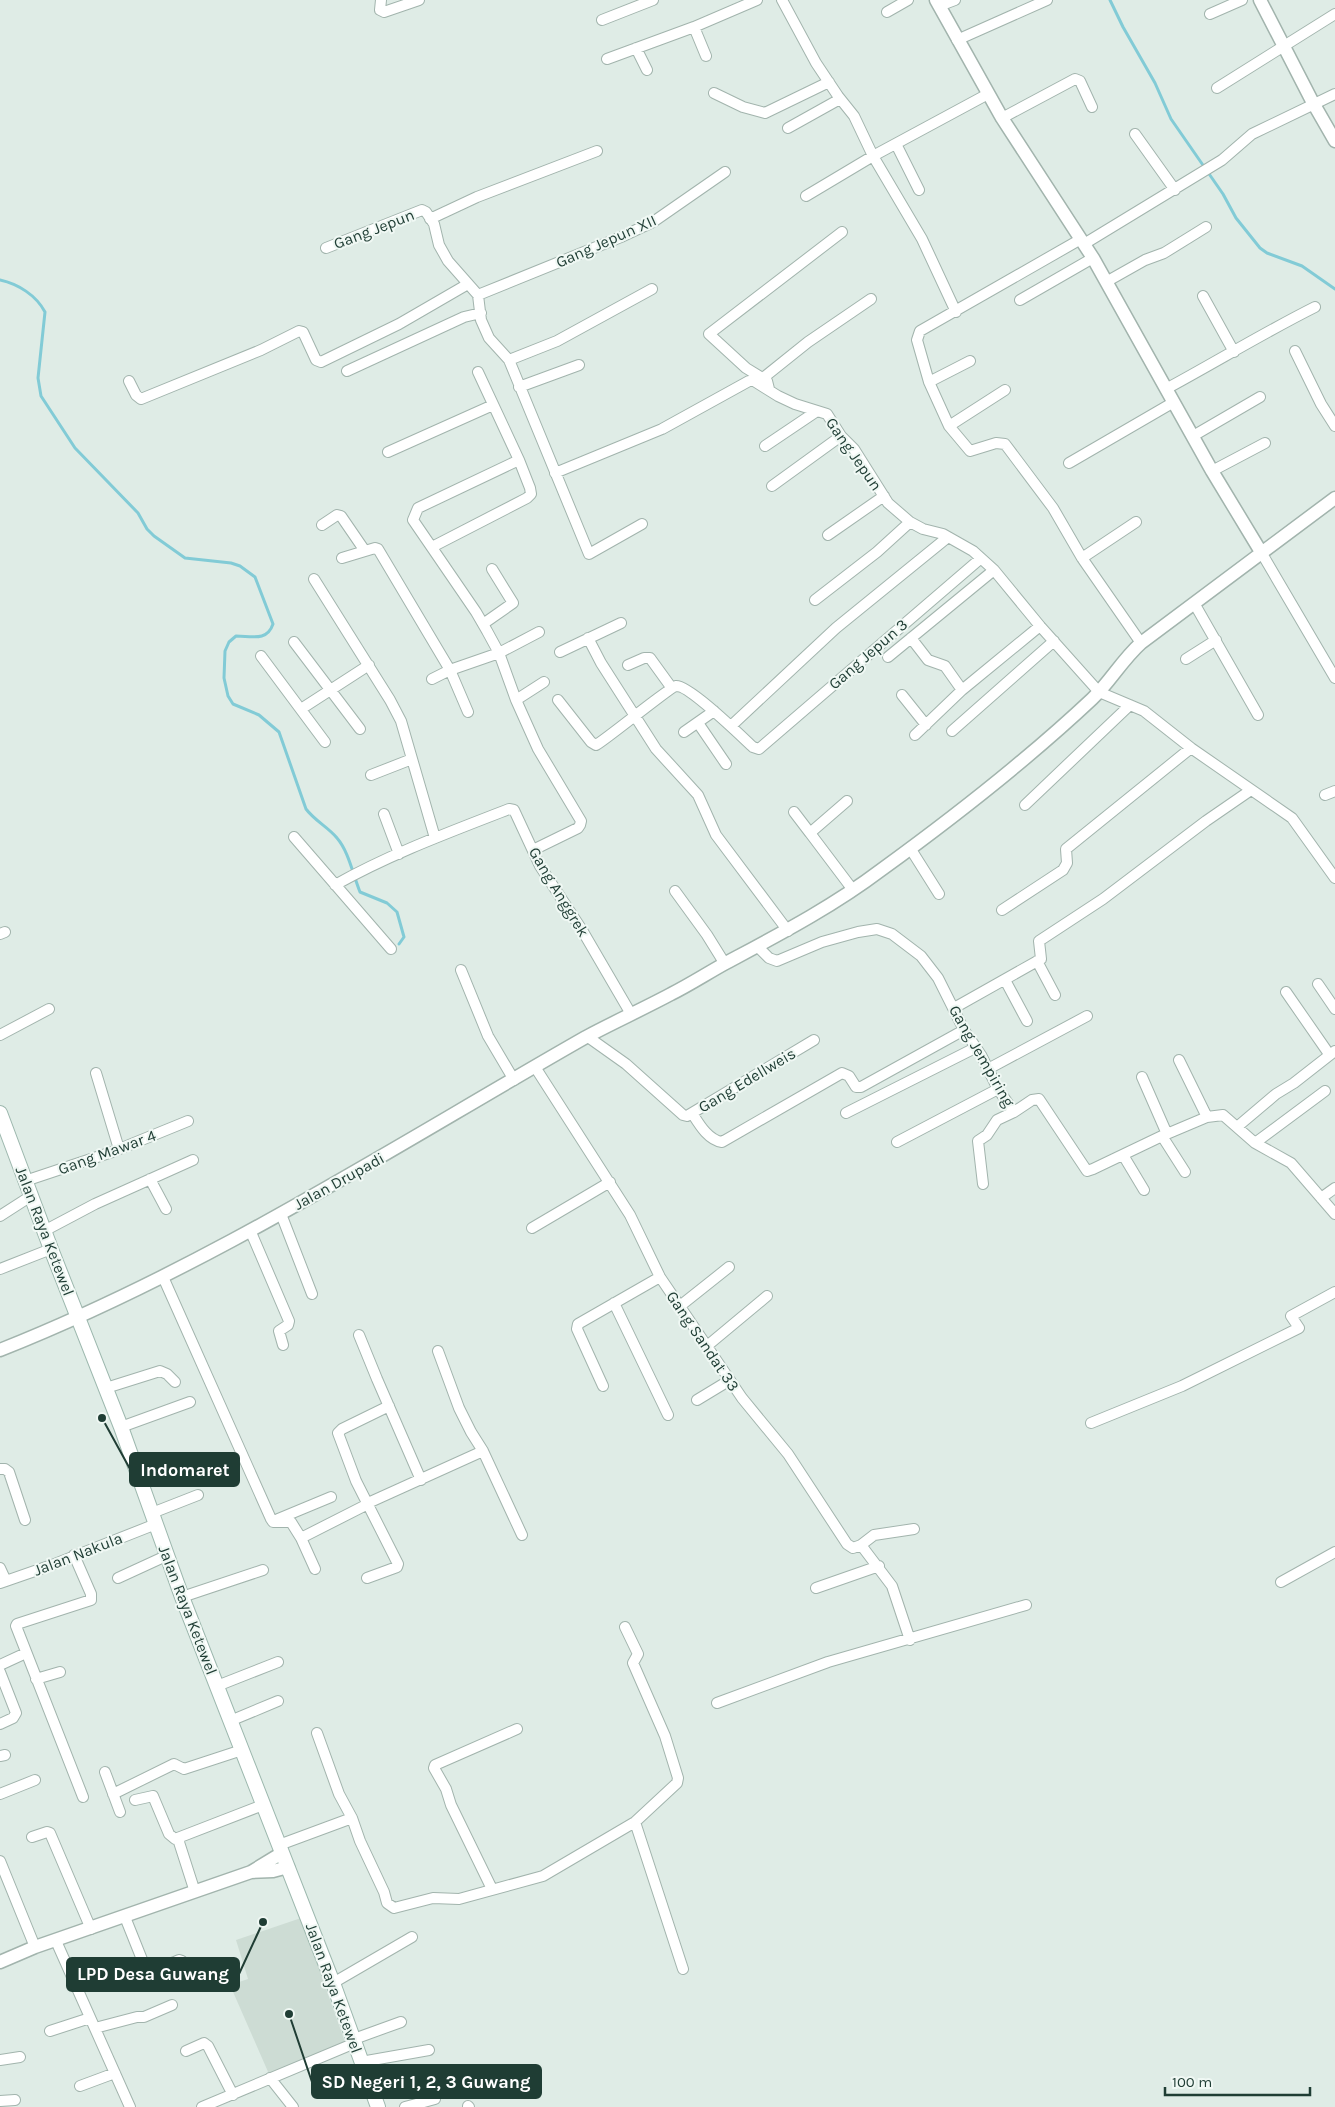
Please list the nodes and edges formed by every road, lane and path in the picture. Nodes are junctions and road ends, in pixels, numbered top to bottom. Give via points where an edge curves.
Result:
1 (381, 0) edge
2 (419, 0) edge
3 (653, 0) edge
4 (757, 0) edge
5 (782, 0) edge
6 (908, 0) edge
7 (955, 0) edge
8 (1048, 0) edge
9 (1242, 0) edge
10 (1263, 1) edge
11 (938, 3) edge
12 (887, 12) dead end
13 (1210, 14) dead end
14 (1335, 14) edge
15 (602, 20) dead end
16 (694, 27) junction
17 (957, 40) junction
18 (1283, 46) junction
19 (636, 48) junction
20 (706, 56) dead end
21 (607, 59) dead end
22 (647, 70) dead end
23 (829, 82) junction
24 (1217, 88) dead end
25 (714, 93) dead end
26 (988, 94) junction
27 (1335, 94) edge
28 (840, 99) junction
29 (1314, 105) junction
30 (1092, 107) dead end
31 (1002, 118) junction
32 (788, 128) dead end
33 (1135, 134) dead end
34 (1335, 141) edge
35 (896, 144) junction
36 (597, 151) dead end
37 (873, 156) junction
38 (725, 172) dead end
39 (919, 190) dead end
40 (1175, 190) junction
41 (806, 196) dead end
42 (430, 219) junction
43 (1206, 227) dead end
44 (842, 232) dead end
45 (1083, 241) junction
46 (326, 248) dead end
47 (1093, 258) junction
48 (1106, 282) junction
49 (468, 284) junction
50 (652, 289) dead end
51 (478, 295) junction
52 (1203, 296) dead end
53 (871, 299) dead end
54 (1020, 300) dead end
55 (1315, 307) dead end
56 (956, 312) junction
57 (481, 313) junction
58 (1295, 351) dead end
59 (1234, 352) junction
60 (509, 360) junction
61 (970, 361) dead end
62 (578, 365) dead end
63 (347, 372) dead end
64 (478, 372) dead end
65 (764, 378) junction
66 (129, 381) dead end
67 (929, 382) junction
68 (519, 386) junction
69 (1166, 389) junction
70 (769, 390) junction
71 (1005, 390) dead end
72 (1260, 397) dead end
73 (1174, 402) junction
74 (493, 405) junction
75 (817, 411) junction
76 (949, 426) junction
77 (1335, 426) edge
78 (841, 436) junction
79 (1193, 436) junction
80 (1265, 443) dead end
81 (764, 446) dead end
82 (388, 452) dead end
83 (519, 460) junction
84 (1069, 463) dead end
85 (1212, 471) junction
86 (556, 473) junction
87 (772, 486) dead end
88 (884, 496) junction
89 (1335, 498) edge
90 (910, 522) junction
91 (1136, 522) dead end
92 (642, 524) dead end
93 (322, 525) dead end
94 (828, 535) dead end
95 (948, 537) junction
96 (432, 547) junction
97 (365, 551) junction
98 (1261, 552) junction
99 (342, 558) dead end
100 (1082, 558) junction
101 (980, 559) junction
102 (492, 569) dead end
103 (994, 570) junction
104 (314, 579) dead end
105 (815, 600) dead end
106 (1194, 603) junction
107 (621, 623) dead end
108 (483, 624) junction
109 (1040, 626) junction
110 (540, 632) dead end
111 (588, 638) junction
112 (910, 638) junction
113 (1216, 640) junction
114 (1054, 641) junction
115 (294, 642) dead end
116 (1141, 643) junction
117 (560, 652) dead end
118 (499, 654) junction
119 (261, 656) dead end
120 (888, 657) dead end
121 (1186, 660) dead end
122 (369, 665) junction
123 (628, 665) dead end
124 (450, 670) junction
125 (1335, 678) edge
126 (432, 680) dead end
127 (544, 682) dead end
128 (672, 687) junction
129 (330, 690) junction
130 (962, 690) junction
131 (1099, 692) junction
132 (902, 695) dead end
133 (516, 700) junction
134 (558, 700) dead end
135 (1130, 705) junction
136 (301, 709) junction
137 (714, 711) junction
138 (468, 712) dead end
139 (1258, 715) dead end
140 (636, 716) junction
141 (698, 723) junction
142 (926, 725) junction
143 (731, 726) junction
144 (360, 729) dead end
145 (952, 731) dead end
146 (684, 732) dead end
147 (915, 735) dead end
148 (325, 742) dead end
149 (1191, 748) junction
150 (412, 760) junction
151 (726, 764) dead end
152 (371, 775) dead end
153 (1251, 790) junction
154 (1335, 791) edge
155 (1325, 795) dead end
156 (847, 801) dead end
157 (1024, 804) dead end
158 (794, 812) dead end
159 (384, 814) dead end
160 (810, 833) junction
161 (294, 837) dead end
162 (435, 838) junction
163 (910, 848) junction
164 (533, 850) junction
165 (399, 854) junction
166 (1335, 878) edge
167 (335, 885) junction
168 (853, 890) junction
169 (675, 891) dead end
170 (939, 894) dead end
171 (1002, 910) dead end
172 (788, 930) junction
173 (758, 947) junction
174 (391, 949) dead end
175 (1038, 961) junction
176 (725, 964) junction
177 (461, 970) dead end
178 (1005, 980) junction
179 (1318, 984) dead end
180 (1286, 992) dead end
181 (1055, 995) dead end
182 (954, 1008) junction
183 (49, 1009) dead end
184 (1335, 1009) edge
185 (631, 1014) junction
186 (1087, 1016) dead end
187 (1027, 1021) dead end
188 (964, 1030) junction
189 (0, 1035) edge
190 (590, 1035) junction
191 (814, 1040) dead end
192 (975, 1048) junction
193 (1332, 1052) edge
194 (1179, 1060) dead end
195 (535, 1067) junction
196 (988, 1069) junction
197 (96, 1073) dead end
198 (1142, 1077) dead end
199 (514, 1080) junction
200 (998, 1089) junction
201 (1325, 1091) dead end
202 (1014, 1112) junction
203 (0, 1113) edge
204 (692, 1113) junction
205 (846, 1114) dead end
206 (1207, 1117) junction
207 (188, 1121) dead end
208 (1238, 1127) junction
209 (1165, 1135) junction
210 (4, 1136) edge
211 (897, 1142) dead end
212 (1255, 1142) junction
213 (119, 1149) junction
214 (1123, 1155) junction
215 (193, 1160) dead end
216 (1185, 1172) dead end
217 (150, 1178) junction
218 (26, 1181) junction
219 (610, 1182) junction
220 (983, 1184) dead end
221 (1335, 1188) edge
222 (1144, 1190) dead end
223 (31, 1196) junction
224 (1321, 1198) junction
225 (166, 1209) dead end
226 (280, 1214) junction
227 (1335, 1214) edge
228 (0, 1216) edge
229 (532, 1228) dead end
230 (44, 1230) junction
231 (250, 1230) junction
232 (51, 1249) junction
233 (730, 1268) dead end
234 (0, 1270) edge
235 (163, 1277) junction
236 (660, 1277) junction
237 (1335, 1292) edge
238 (312, 1294) dead end
239 (767, 1296) dead end
240 (614, 1303) junction
241 (680, 1306) junction
242 (78, 1317) junction
243 (359, 1335) dead end
244 (283, 1345) dead end
245 (706, 1346) junction
246 (0, 1350) edge
247 (438, 1351) dead end
248 (730, 1380) junction
249 (175, 1382) dead end
250 (603, 1386) dead end
251 (106, 1388) junction
252 (697, 1400) dead end
253 (190, 1402) dead end
254 (389, 1406) junction
255 (668, 1415) dead end
256 (1091, 1423) dead end
257 (122, 1427) junction
258 (483, 1451) junction
259 (0, 1469) edge
260 (421, 1480) junction
261 (198, 1495) dead end
262 (331, 1497) dead end
263 (368, 1503) junction
264 (154, 1518) junction
265 (25, 1520) dead end
266 (273, 1522) junction
267 (914, 1529) dead end
268 (522, 1536) dead end
269 (301, 1538) junction
270 (861, 1545) junction
271 (1335, 1552) edge
272 (168, 1555) junction
273 (74, 1556) junction
274 (879, 1566) junction
275 (0, 1568) edge
276 (315, 1569) dead end
277 (263, 1570) dead end
278 (118, 1578) dead end
279 (367, 1578) dead end
280 (3, 1582) edge
281 (1281, 1582) dead end
282 (816, 1588) dead end
283 (182, 1597) junction
284 (1026, 1605) dead end
285 (625, 1627) dead end
286 (910, 1640) junction
287 (26, 1653) junction
288 (278, 1662) dead end
289 (0, 1665) edge
290 (0, 1672) edge
291 (60, 1672) dead end
292 (36, 1679) junction
293 (217, 1686) junction
294 (278, 1700) dead end
295 (717, 1703) dead end
296 (230, 1720) junction
297 (0, 1724) edge
298 (517, 1729) dead end
299 (317, 1733) dead end
300 (242, 1750) junction
301 (105, 1772) dead end
302 (35, 1780) dead end
303 (0, 1794) edge
304 (113, 1794) junction
305 (84, 1797) dead end
306 (135, 1800) dead end
307 (263, 1805) junction
308 (120, 1812) dead end
309 (352, 1818) junction
310 (635, 1822) junction
311 (32, 1837) dead end
312 (178, 1839) junction
313 (283, 1855) junction
314 (0, 1861) edge
315 (492, 1889) junction
316 (195, 1892) junction
317 (125, 1916) junction
318 (91, 1928) junction
319 (412, 1937) dead end
320 (56, 1941) junction
321 (35, 1947) junction
322 (0, 1962) edge
323 (683, 1969) dead end
324 (189, 1976) dead end
325 (333, 1984) junction
326 (172, 2005) dead end
327 (90, 2018) junction
328 (401, 2022) dead end
329 (95, 2028) junction
330 (50, 2031) dead end
331 (354, 2041) junction
332 (429, 2050) dead end
333 (186, 2051) dead end
334 (20, 2057) dead end
335 (0, 2060) edge
336 (361, 2062) junction
337 (115, 2073) junction
338 (270, 2078) junction
339 (80, 2086) dead end
340 (233, 2095) junction
341 (436, 2099) dead end
342 (15, 2100) dead end
343 (0, 2101) edge
344 (130, 2107) edge
345 (202, 2107) edge
346 (293, 2107) edge
347 (378, 2107) edge
348 (405, 2107) edge

1 - 2 street via 380,10 384,12
3 - 15 street
4 - 16 street
5 - 23 street
6 - 12 street
7 - 11 street
8 - 17 street
9 - 13 street
10 - 18 street
11 - 17 street
14 - 18 street
16 - 19 street
16 - 20 street
17 - 26 street
18 - 24 street
18 - 29 street
19 - 21 street
19 - 22 street
23 - 25 street via 765,113
23 - 28 street
26 - 31 street
26 - 35 street
27 - 29 street
28 - 32 street
28 - 37 street via 854,116
29 - 34 street
29 - 40 street via 1252,134
30 - 31 street via 1080,80 1075,79
31 - 45 street
33 - 40 street
35 - 37 street
35 - 39 street
36 - 42 street via 477,197
37 - 41 street
37 - 56 street via 922,238
38 - 51 street, Gang Jepun XII via 653,222
40 - 45 street
42 - 46 street, Gang Jepun via 422,210
42 - 49 street, Gang Jepun via 442,250
43 - 48 street via 1164,253
44 - 65 street via 709,334 746,368
45 - 47 street
45 - 56 street
47 - 48 street
47 - 54 street
48 - 69 street
49 - 51 street, Gang Jepun
49 - 66 street via 399,324 321,362 316,360 299,331 141,399
50 - 60 street via 558,341
51 - 57 street
52 - 59 street
53 - 65 street via 808,342
55 - 59 street
56 - 67 street via 920,331 917,336
57 - 60 street via 489,338
57 - 63 street via 464,317
58 - 77 street
59 - 69 street
60 - 68 street
61 - 67 street
62 - 68 street
64 - 74 street
65 - 70 street
67 - 76 street
68 - 86 street
69 - 73 street
70 - 75 street, Gang Jepun
70 - 86 street, Gang Jepun via 749,381 662,429
71 - 76 street
72 - 79 street
73 - 79 street
73 - 84 street
74 - 82 street
74 - 83 street
75 - 78 street, Gang Jepun via 832,419
75 - 81 street
76 - 100 street via 970,451 996,443 1005,444 1053,508
78 - 87 street
78 - 88 street, Gang Jepun via 854,449
79 - 85 street
80 - 85 street
83 - 96 street via 530,496
83 - 96 street via 418,508 413,520
85 - 98 street
86 - 92 street via 589,554
88 - 90 street, Gang Jepun
88 - 94 street
89 - 98 street, Jalan Drupadi
90 - 95 street, Gang Jepun
90 - 105 street
91 - 100 street
93 - 97 street via 340,515
95 - 101 street, Gang Jepun via 968,547
95 - 143 street via 836,628
96 - 108 street
97 - 99 street
97 - 124 street via 378,549
98 - 106 street, Jalan Drupadi
98 - 125 street
100 - 116 street
101 - 103 street, Gang Jepun
101 - 143 street, Gang Jepun 3 via 756,749
102 - 108 street via 513,603
103 - 109 street, Gang Jepun
103 - 112 street
104 - 122 street
106 - 113 street
106 - 116 street, Jalan Drupadi
107 - 111 street
108 - 118 street
109 - 114 street, Gang Jepun
109 - 130 street
110 - 118 street
111 - 117 street
111 - 140 street
112 - 120 street
112 - 130 street via 928,660 945,666
113 - 121 street
113 - 139 street
114 - 131 street, Gang Jepun
114 - 145 street
115 - 129 street
116 - 131 street, Jalan Drupadi
118 - 124 street
118 - 133 street
119 - 136 street
122 - 129 street
122 - 150 street via 401,721
123 - 128 street via 650,658
124 - 126 street
124 - 138 street
127 - 133 street
128 - 137 street via 685,688
128 - 140 street
129 - 136 street
129 - 144 street
130 - 142 street
131 - 135 street
131 - 163 street, Jalan Drupadi via 1032,751
132 - 142 street
133 - 164 street via 538,749 581,823 578,828
134 - 140 street via 594,745
135 - 149 street via 1144,711
135 - 157 street
136 - 148 street
137 - 141 street
137 - 143 street
140 - 172 street via 656,749 698,795 716,835
141 - 146 street
141 - 151 street
142 - 147 street
149 - 153 street
149 - 171 street via 1066,849 1067,864 1063,870
150 - 152 street
150 - 162 street
153 - 166 street via 1292,818
153 - 175 street via 1104,898 1039,941 1042,957
154 - 155 street
156 - 160 street
158 - 160 street
159 - 165 street
160 - 168 street
161 - 167 street
162 - 164 street, Gang Anggrek via 511,809 516,810
162 - 165 street, Gang Anggrek
163 - 168 street, Jalan Drupadi
163 - 170 street
164 - 185 street, Gang Anggrek
165 - 167 street, Gang Anggrek
167 - 174 street
168 - 172 street, Jalan Drupadi
169 - 176 street
172 - 173 street, Jalan Drupadi
173 - 176 street, Jalan Drupadi
173 - 182 street, Gang Jempiring via 777,961 822,942 878,929 892,934 921,956 938,978
175 - 178 street
175 - 181 street
176 - 185 street, Jalan Drupadi
177 - 199 street via 488,1036
178 - 182 street
178 - 187 street
179 - 184 street
180 - 193 street
182 - 188 street, Gang Jempiring
183 - 189 street
185 - 190 street, Jalan Drupadi
186 - 196 street
188 - 192 street, Gang Jempiring
188 - 204 street via 861,1087 856,1087 849,1076 842,1073 722,1142 705,1131
190 - 195 street, Jalan Drupadi
190 - 204 street, Gang Edellweis via 683,1115
191 - 204 street, Gang Edellweis
192 - 196 street, Gang Jempiring
192 - 205 street
193 - 208 street via 1269,1099
194 - 206 street
195 - 199 street, Jalan Drupadi
195 - 219 street, Gang Sandat 33
196 - 200 street, Gang Jempiring
197 - 213 street
198 - 209 street
199 - 226 street, Jalan Drupadi
200 - 202 street, Gang Jempiring
200 - 211 street
201 - 212 street
202 - 214 street, Gang Jempiring via 1039,1099 1087,1171
202 - 220 street via 997,1120 987,1135 978,1141
203 - 210 main road, Jalan Raya Ketewel
206 - 208 street via 1223,1116
206 - 209 street, Gang Jempiring
207 - 213 street, Gang Mawar 4
208 - 212 street
209 - 214 street, Gang Jempiring
209 - 216 street
210 - 218 main road, Jalan Raya Ketewel
212 - 224 street via 1291,1163
213 - 218 street, Gang Mawar 4
214 - 222 street
215 - 217 street
217 - 225 street
217 - 230 street
218 - 223 main road, Jalan Raya Ketewel
219 - 229 street
219 - 236 street, Gang Sandat 33
221 - 224 street
223 - 228 street
223 - 230 main road, Jalan Raya Ketewel
224 - 227 street
226 - 231 street, Jalan Drupadi
226 - 238 street
230 - 232 main road, Jalan Raya Ketewel
231 - 235 street, Jalan Drupadi
231 - 244 street via 289,1321 279,1331
232 - 234 street
232 - 242 main road, Jalan Raya Ketewel
233 - 241 street
235 - 242 street, Jalan Drupadi
235 - 266 street
236 - 240 street
236 - 241 street, Gang Sandat 33
237 - 256 street via 1291,1316 1299,1328 1182,1386
239 - 245 street
240 - 250 street via 579,1323 577,1329
240 - 255 street
241 - 245 street, Gang Sandat 33
242 - 246 street, Jalan Drupadi
242 - 251 main road, Jalan Raya Ketewel
243 - 254 street
245 - 248 street, Gang Sandat 33
247 - 258 street via 459,1408
248 - 252 street
248 - 270 street, Gang Sandat 33 via 788,1454 847,1544 853,1548
249 - 251 street via 160,1371
251 - 257 main road, Jalan Raya Ketewel
253 - 257 street
254 - 260 street
254 - 263 street via 338,1433
257 - 264 main road, Jalan Raya Ketewel
258 - 260 street
258 - 268 street
259 - 265 street via 9,1472
260 - 263 street
261 - 264 street, Jalan Nakula
262 - 266 street
263 - 269 street
263 - 279 street via 398,1566
264 - 272 main road, Jalan Raya Ketewel
264 - 273 street, Jalan Nakula
266 - 269 street via 291,1522
267 - 270 street via 874,1535
269 - 276 street
270 - 274 street
271 - 281 street
272 - 278 street
272 - 283 main road, Jalan Raya Ketewel
273 - 280 street, Jalan Nakula
273 - 287 street via 92,1598 17,1624
274 - 282 street
274 - 286 street via 892,1586
275 - 280 street
277 - 283 street
283 - 293 main road, Jalan Raya Ketewel
284 - 286 street
285 - 310 street via 638,1654 633,1664 665,1736 678,1778 674,1787
286 - 295 street via 828,1662
287 - 289 street
287 - 292 street
288 - 293 street
290 - 297 street via 16,1713 14,1718
291 - 292 street
292 - 305 street
293 - 296 main road, Jalan Raya Ketewel
294 - 296 street
296 - 300 main road, Jalan Raya Ketewel
298 - 315 street via 434,1768
299 - 309 street via 339,1794
300 - 304 street via 184,1769 174,1764
300 - 307 main road, Jalan Raya Ketewel
301 - 304 street
302 - 303 street
304 - 308 street
306 - 312 street via 153,1796 169,1834
307 - 312 street
307 - 313 main road, Jalan Raya Ketewel
309 - 313 street
309 - 315 street via 387,1903 394,1908 433,1898 459,1899
310 - 315 street via 543,1876
310 - 323 street
311 - 318 street via 50,1833
312 - 316 street
313 - 316 street via 251,1872
313 - 325 main road, Jalan Raya Ketewel
314 - 321 street
316 - 317 street
317 - 318 street
317 - 324 street via 147,1972 181,1960
318 - 320 street
319 - 325 street
320 - 321 street
320 - 327 street
321 - 322 street
325 - 331 main road, Jalan Raya Ketewel
326 - 329 street via 144,2017
327 - 329 street
327 - 330 street
328 - 331 street
329 - 337 street
331 - 336 main road, Jalan Raya Ketewel
331 - 338 street
332 - 336 street
333 - 340 street via 204,2043 208,2046
334 - 335 street
336 - 347 main road, Jalan Raya Ketewel
337 - 339 street
337 - 344 street
338 - 340 street
338 - 346 street
340 - 345 street
341 - 348 street
342 - 343 street

